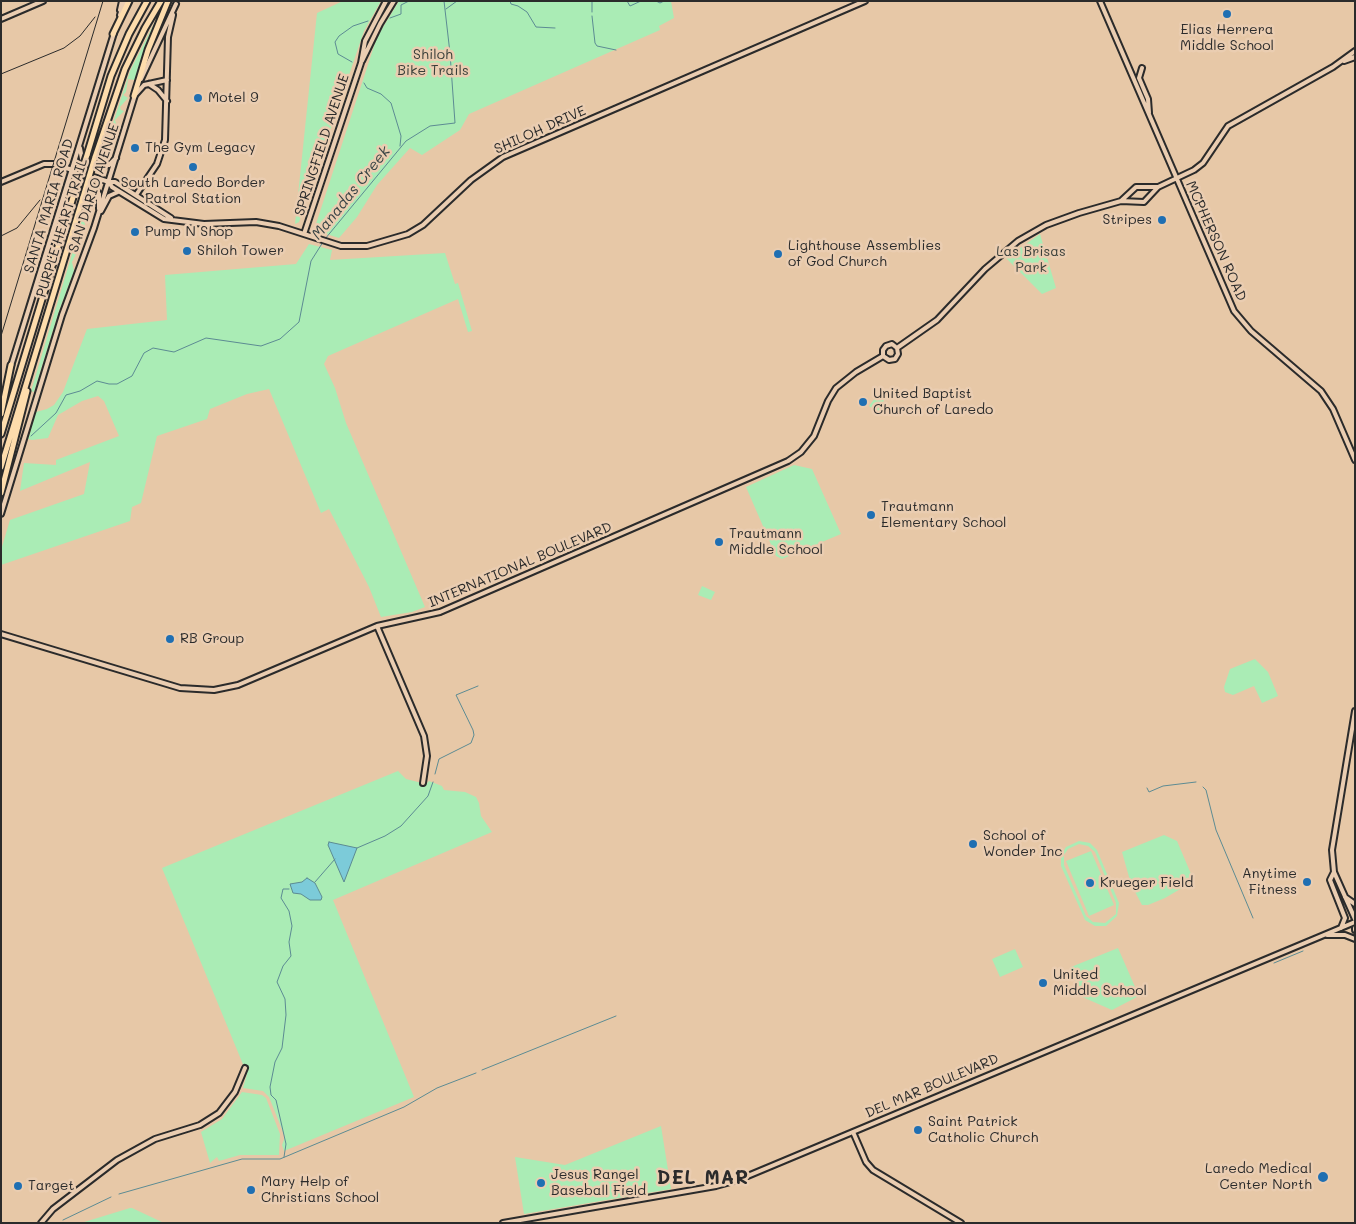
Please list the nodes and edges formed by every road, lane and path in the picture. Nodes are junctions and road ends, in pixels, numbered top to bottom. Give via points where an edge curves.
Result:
1 (43, 1) edge
2 (123, 1) edge
3 (129, 1) edge
4 (147, 1) edge
5 (161, 1) edge
6 (168, 1) edge
7 (386, 1) edge
8 (394, 1) edge
9 (865, 1) edge
10 (1100, 1) edge
11 (177, 3) edge
12 (1, 19) edge
13 (113, 34) junction
14 (1355, 51) edge
15 (1355, 57) edge
16 (1342, 61) junction
17 (361, 63) junction
18 (1142, 68) dead end
19 (167, 80) junction
20 (147, 84) junction
21 (134, 96) junction
22 (167, 101) junction
23 (1149, 115) junction
24 (80, 144) junction
25 (117, 156) junction
26 (71, 170) junction
27 (1176, 179) junction
28 (1, 182) edge
29 (109, 182) junction
30 (1158, 187) junction
31 (122, 193) junction
32 (136, 195) junction
33 (63, 196) junction
34 (1121, 201) junction
35 (98, 215) junction
36 (172, 219) junction
37 (304, 234) junction
38 (897, 348) junction
39 (883, 356) junction
40 (12, 365) junction
41 (29, 378) junction
42 (1, 399) edge
43 (1, 414) edge
44 (1, 434) edge
45 (1355, 460) edge
46 (1, 468) edge
47 (1, 493) edge
48 (1, 514) edge
49 (377, 626) junction
50 (1, 634) edge
51 (1355, 711) edge
52 (422, 783) dead end
53 (1334, 872) junction
54 (1343, 895) junction
55 (1355, 904) edge
56 (1355, 921) edge
57 (1341, 928) junction
58 (1324, 935) junction
59 (1355, 939) edge
60 (245, 1068) dead end
61 (853, 1132) junction
62 (41, 1223) edge
63 (503, 1223) edge
64 (961, 1223) edge

1 - 12 main road
2 - 13 main road, SANTA MARIA ROAD
3 - 13 highway
4 - 44 highway, PURPLE HEART TRAIL, bridge via 111,76
5 - 41 highway, PURPLE HEART TRAIL, bridge via 125,69 95,157
6 - 21 highway
7 - 17 main road, SPRINGFIELD AVENUE via 368,32
8 - 17 main road, SPRINGFIELD AVENUE
9 - 37 main road, SHILOH DRIVE via 503,157 470,180 431,219 408,234 357,247
10 - 23 main road, MCPHERSON ROAD
11 - 19 main road via 168,37
11 - 21 main road, SAN DARIO AVENUE
13 - 24 main road, SANTA MARIA ROAD
14 - 16 main road, INTERNATIONAL BOULEVARD
15 - 16 main road, INTERNATIONAL BOULEVARD
16 - 27 main road, INTERNATIONAL BOULEVARD via 1234,121 1224,129 1203,162
17 - 37 main road, SPRINGFIELD AVENUE
18 - 23 main road via 1139,78 1148,99
19 - 20 main road
19 - 22 main road
20 - 21 main road
20 - 22 main road
21 - 25 main road, SAN DARIO AVENUE
22 - 32 main road via 166,134 161,155
23 - 27 main road, MCPHERSON ROAD
24 - 25 main road via 81,157 87,163 105,166
24 - 26 main road, SANTA MARIA ROAD
25 - 29 main road, SAN DARIO AVENUE
26 - 28 main road, SHILOH DRIVE via 44,164
26 - 29 main road, SHILOH DRIVE
26 - 33 main road, SANTA MARIA ROAD
27 - 30 main road, INTERNATIONAL BOULEVARD
27 - 45 main road, MCPHERSON ROAD via 1234,312 1251,331 1321,391 1333,409
29 - 31 main road, SHILOH DRIVE
29 - 32 main road, SHILOH DRIVE via 121,184
29 - 35 main road, SAN DARIO AVENUE
30 - 34 main road, INTERNATIONAL BOULEVARD via 1136,187
30 - 34 main road, INTERNATIONAL BOULEVARD via 1144,202
31 - 35 main road via 110,194
31 - 36 main road, SHILOH DRIVE via 152,213
32 - 36 main road, SHILOH DRIVE
33 - 35 main road via 74,184 80,182 92,186 98,194
33 - 40 main road, SANTA MARIA ROAD
34 - 38 main road, INTERNATIONAL BOULEVARD via 1064,217 1018,241 998,257 937,320
35 - 48 main road, SAN DARIO AVENUE via 62,315
36 - 37 main road, SHILOH DRIVE via 204,224 256,222
38 - 39 main road, INTERNATIONAL BOULEVARD via 892,344 886,346
38 - 39 main road, INTERNATIONAL BOULEVARD via 898,354 894,359
39 - 49 main road, INTERNATIONAL BOULEVARD via 836,388 814,436 788,462 434,615
40 - 42 main road, SANTA MARIA ROAD
40 - 43 highway
41 - 46 highway, PURPLE HEART TRAIL
41 - 47 highway via 26,401
49 - 50 main road, INTERNATIONAL BOULEVARD via 248,682 214,690 180,688
49 - 52 main road via 424,736 427,756
51 - 53 main road via 1333,841
53 - 54 main road
53 - 57 main road via 1330,880 1346,918
54 - 55 main road
54 - 56 main road
56 - 57 main road, DEL MAR BOULEVARD
57 - 58 main road, DEL MAR BOULEVARD
58 - 59 main road via 1345,934
58 - 61 main road, DEL MAR BOULEVARD
60 - 62 main road via 235,1092 219,1113 200,1125 155,1139 104,1169 53,1209
61 - 63 main road, DEL MAR BOULEVARD via 728,1183
61 - 64 main road via 872,1170

